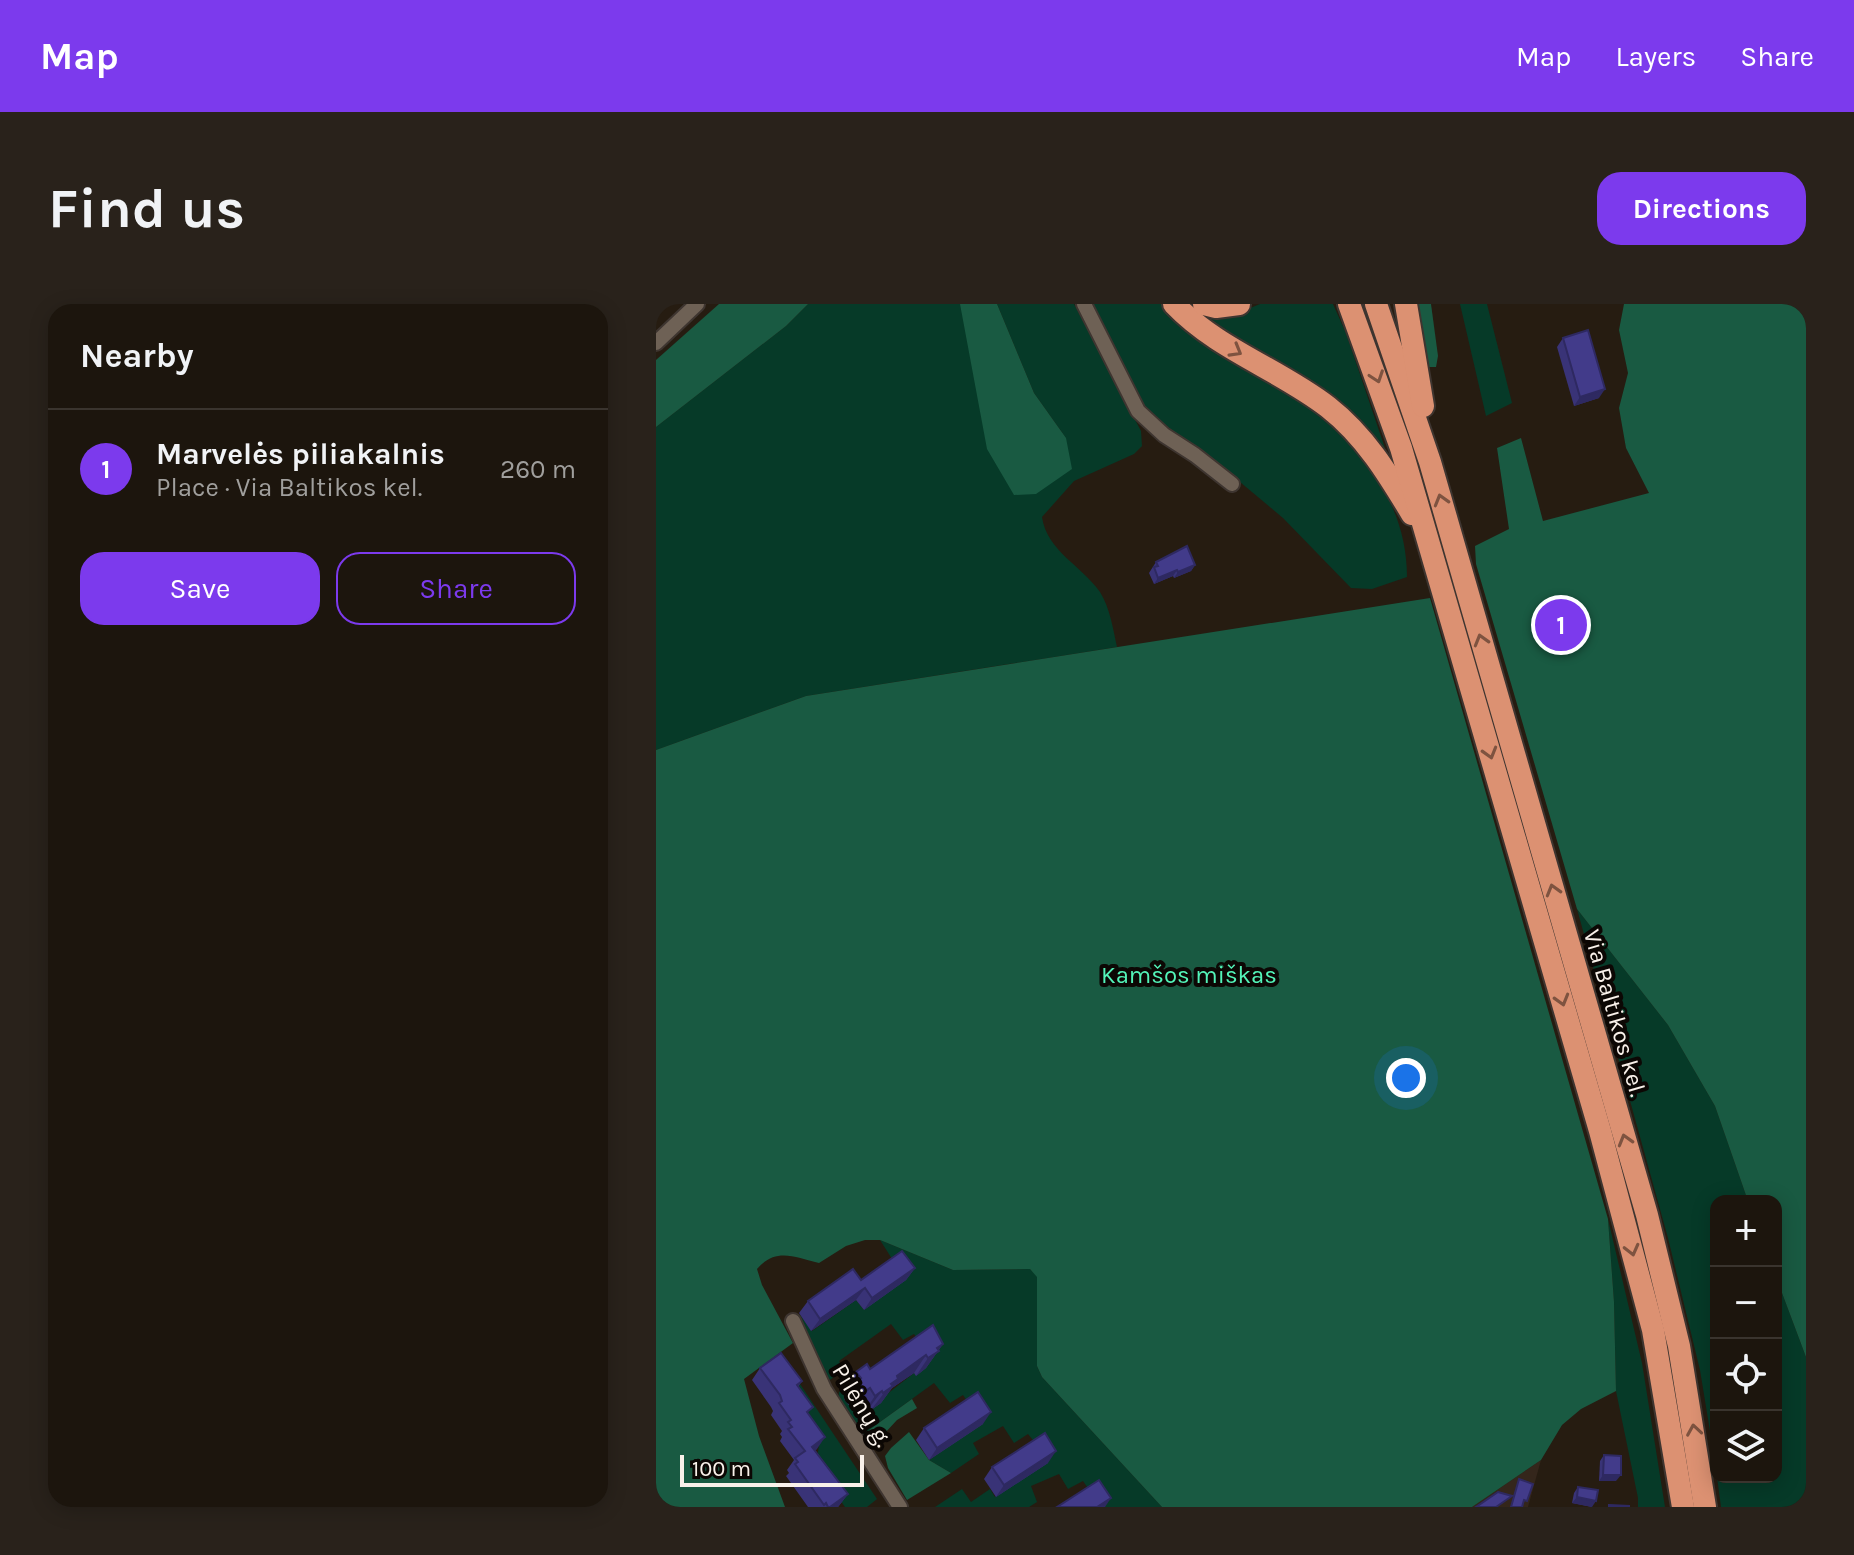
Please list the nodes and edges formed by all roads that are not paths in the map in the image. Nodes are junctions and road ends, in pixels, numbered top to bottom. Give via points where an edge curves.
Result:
1 (697, 304) edge
2 (1084, 304) edge
3 (1174, 304) edge
4 (1204, 304) edge
5 (1239, 304) edge
6 (1349, 304) edge
7 (1376, 304) edge
8 (1406, 304) edge
9 (656, 343) edge
10 (1430, 462) junction
11 (1232, 484) dead end
12 (1429, 543) junction
13 (793, 1321) dead end
14 (900, 1507) edge
15 (1683, 1507) edge
16 (1705, 1507) edge

1 - 9 street
2 - 11 street via 1138,411
3 -> 12 highway via 1194,324 1308,393 1346,423 1388,473
4 - 5 highway
6 -> 12 highway
7 - 10 highway
8 - 10 highway
16 -> 10 highway, Via Baltikos kel. via 1679,1346 1647,1215
12 -> 15 highway, Via Baltikos kel. via 1624,1217 1653,1330
13 - 14 street, Pilėnų g. via 824,1389

